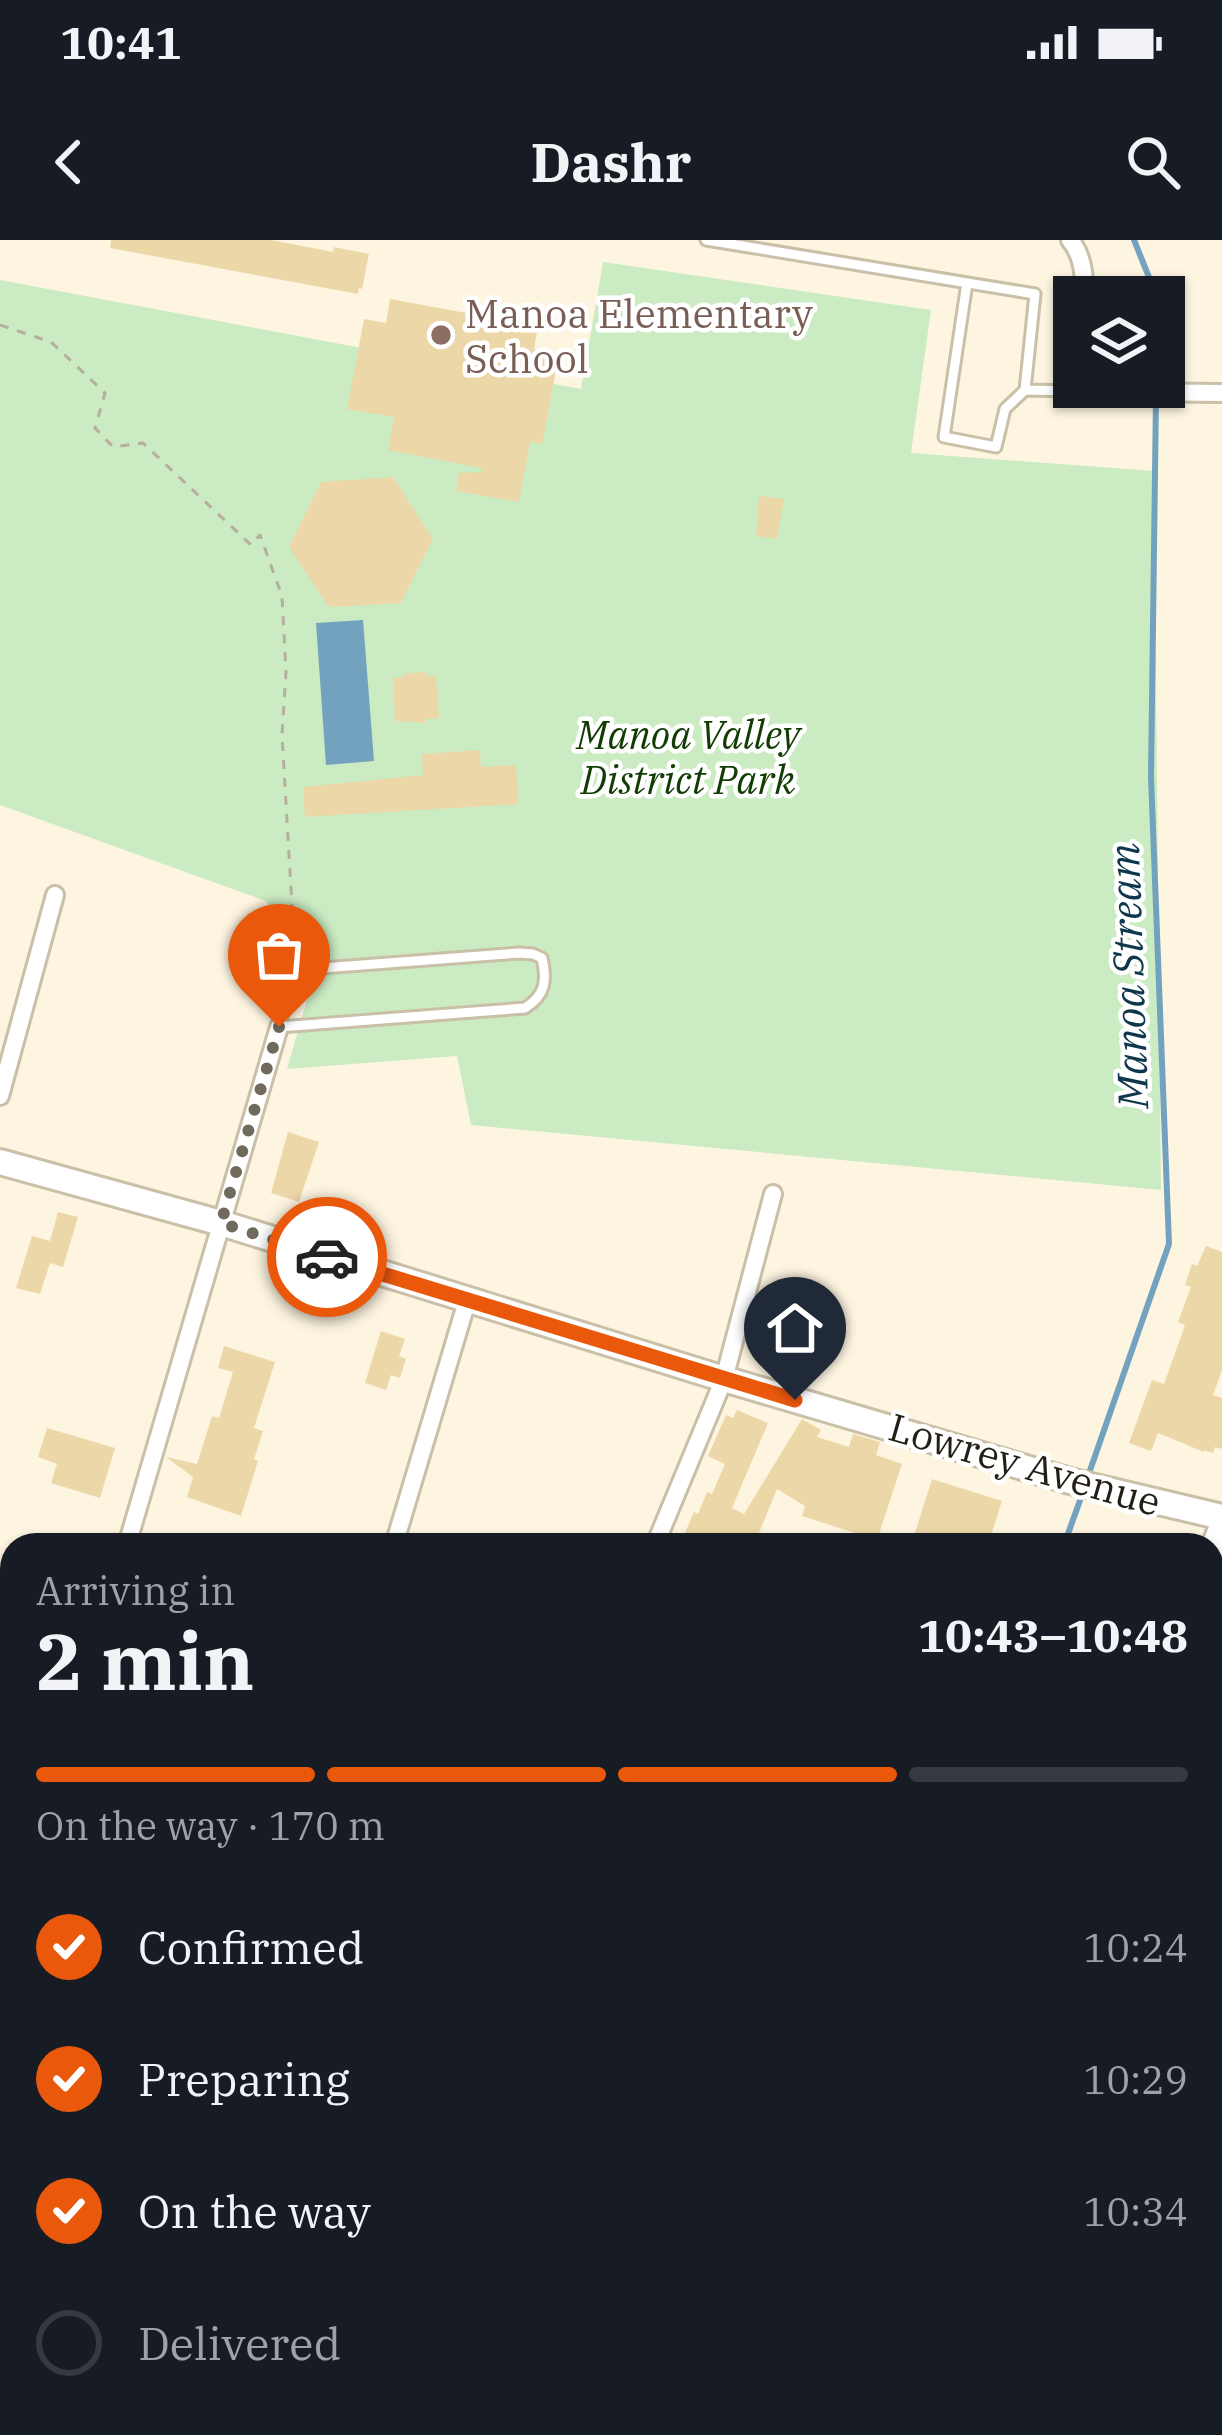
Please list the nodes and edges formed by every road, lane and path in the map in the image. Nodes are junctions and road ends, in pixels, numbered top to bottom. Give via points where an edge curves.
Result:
1 (706, 240) edge
2 (1070, 240) edge
3 (1083, 276) edge
4 (967, 283) junction
5 (0, 325) edge
6 (1053, 390) edge
7 (1025, 391) junction
8 (1185, 392) edge
9 (1222, 393) edge
10 (55, 896) dead end
11 (296, 970) junction
12 (279, 1027) junction
13 (0, 1096) edge
14 (0, 1162) edge
15 (773, 1194) dead end
16 (221, 1223) junction
17 (466, 1301) junction
18 (724, 1379) junction
19 (1222, 1522) edge
20 (131, 1533) edge
21 (398, 1533) edge
22 (660, 1533) edge

1 - 4 lane
2 - 3 street
4 - 7 lane via 1035,295
4 - 7 lane via 944,437 996,447 1005,409
5 - 11 path via 51,342 105,393 95,428 112,447 143,443 251,545 260,535 282,596
6 - 7 lane
8 - 9 street
10 - 13 street
11 - 12 lane
11 - 12 lane via 519,952 542,958 546,982 525,1008
12 - 16 street
14 - 16 street, Lowrey Avenue
15 - 18 street
16 - 17 street, Lowrey Avenue
16 - 20 street
17 - 18 street, Lowrey Avenue
17 - 21 street
18 - 19 street, Lowrey Avenue
18 - 22 street

